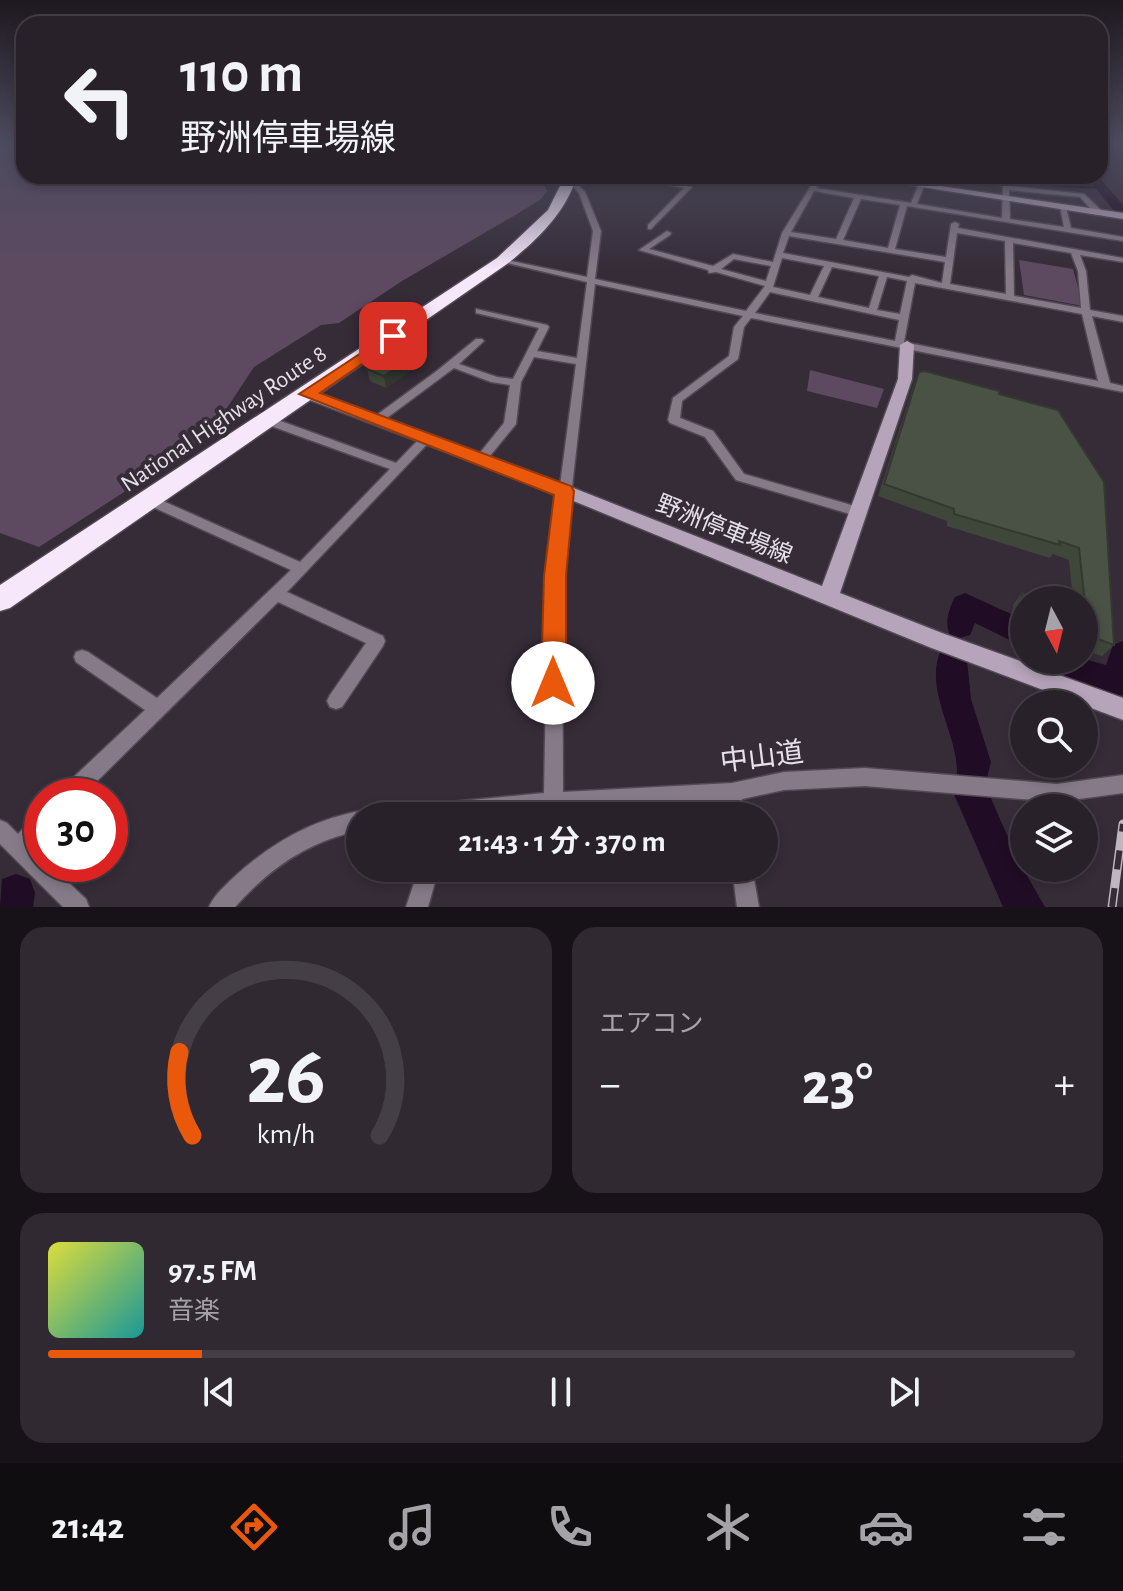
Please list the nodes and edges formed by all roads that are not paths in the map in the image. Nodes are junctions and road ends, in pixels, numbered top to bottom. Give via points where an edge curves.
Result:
1 (567, 185) edge
2 (578, 185) edge
3 (680, 185) edge
4 (814, 185) edge
5 (917, 185) edge
6 (1000, 185) edge
7 (921, 186) junction
8 (811, 189) junction
9 (1006, 193) junction
10 (858, 197) junction
11 (909, 205) junction
12 (1063, 207) junction
13 (956, 213) junction
14 (1099, 213) junction
15 (1121, 217) edge
16 (1006, 220) junction
17 (651, 227) dead end
18 (955, 230) junction
19 (1068, 231) junction
20 (667, 233) dead end
21 (786, 233) junction
22 (1123, 239) edge
23 (1009, 240) junction
24 (839, 241) junction
25 (891, 250) junction
26 (1075, 252) junction
27 (778, 260) junction
28 (947, 260) junction
29 (1123, 260) edge
30 (502, 261) junction
31 (829, 264) junction
32 (712, 271) junction
33 (884, 274) junction
34 (912, 278) junction
35 (593, 281) junction
36 (946, 284) junction
37 (768, 286) junction
38 (1010, 296) junction
39 (813, 298) junction
40 (479, 311) dead end
41 (872, 311) junction
42 (1086, 312) junction
43 (750, 314) junction
44 (904, 318) junction
45 (1123, 319) edge
46 (479, 341) dead end
47 (903, 344) junction
48 (530, 353) junction
49 (579, 361) junction
50 (454, 365) junction
51 (516, 382) junction
52 (1105, 386) junction
53 (1123, 389) edge
54 (307, 394) junction
55 (267, 420) junction
56 (376, 420) junction
57 (426, 439) junction
58 (481, 459) junction
59 (398, 468) junction
60 (565, 491) junction
61 (149, 500) junction
62 (860, 512) junction
63 (302, 569) junction
64 (276, 594) junction
65 (828, 598) junction
66 (0, 600) edge
67 (82, 657) dead end
68 (336, 701) dead end
69 (156, 708) junction
70 (1123, 709) edge
71 (86, 778) edge
72 (1123, 784) edge
73 (732, 792) junction
74 (553, 802) joint
75 (733, 802) edge
76 (346, 824) edge
77 (0, 830) edge
78 (24, 842) edge
79 (18, 848) junction
80 (425, 882) edge
81 (744, 882) edge
82 (78, 907) edge
83 (220, 907) edge
84 (417, 907) edge
85 (748, 907) edge

1 - 30 highway, National Highway Route 8 via 549,218
2 - 35 street via 597,223
3 - 17 street via 689,187
4 - 8 street
5 - 7 street
6 - 9 street
7 - 9 street
7 - 11 street
8 - 10 street
8 - 21 street
9 - 12 street
9 - 14 street via 1082,195
9 - 16 street
10 - 11 street
10 - 24 street
11 - 13 street
11 - 25 street
12 - 14 street
12 - 19 street
13 - 16 street
13 - 18 street
14 - 15 street
16 - 19 street
18 - 23 street
18 - 28 street
19 - 22 street
20 - 32 street via 643,250
21 - 24 street
21 - 27 street
23 - 26 street
23 - 38 street
24 - 25 street
25 - 28 street
26 - 29 street
26 - 42 street
27 - 31 street
27 - 32 street via 733,256
27 - 37 street
28 - 36 street
30 - 35 street
30 - 54 highway, National Highway Route 8
31 - 33 street
31 - 39 street
32 - 37 street
33 - 34 street
33 - 41 street
34 - 36 street
34 - 44 street
35 - 43 street
35 - 49 street
36 - 38 street
37 - 39 street
37 - 43 street
38 - 42 street
39 - 41 street
40 - 48 street via 544,327
41 - 44 street
42 - 45 street
42 - 52 street
43 - 47 street
43 - 62 street via 739,327 734,357 677,400 674,420 709,434 740,477
44 - 47 street
46 - 50 street
47 - 52 street
47 - 62 street via 905,379
48 - 49 street
48 - 51 street
49 - 60 street
50 - 51 street
50 - 56 street
51 - 58 street via 510,424
52 - 53 street
54 - 55 highway, National Highway Route 8
54 - 56 street, 野洲停車場線
55 - 59 street
55 - 61 highway, National Highway Route 8
56 - 57 street, 野洲停車場線
57 - 58 street, 野洲停車場線
57 - 59 street
58 - 60 street, 野洲停車場線
59 - 63 street
60 - 65 street, 野洲停車場線
60 - 74 street via 555,576
61 - 63 street
61 - 66 highway, National Highway Route 8
62 - 65 street
63 - 64 street
64 - 68 street via 377,641
64 - 69 street
65 - 70 street, 野洲停車場線
67 - 69 street
69 - 71 street
72 - 73 street, 中山道 via 1057,793 865,777 784,781
73 - 74 street, 中山道
73 - 75 street
76 - 83 street via 305,838 243,881
77 - 79 street
78 - 79 street
79 - 82 street
80 - 84 street
81 - 85 street

